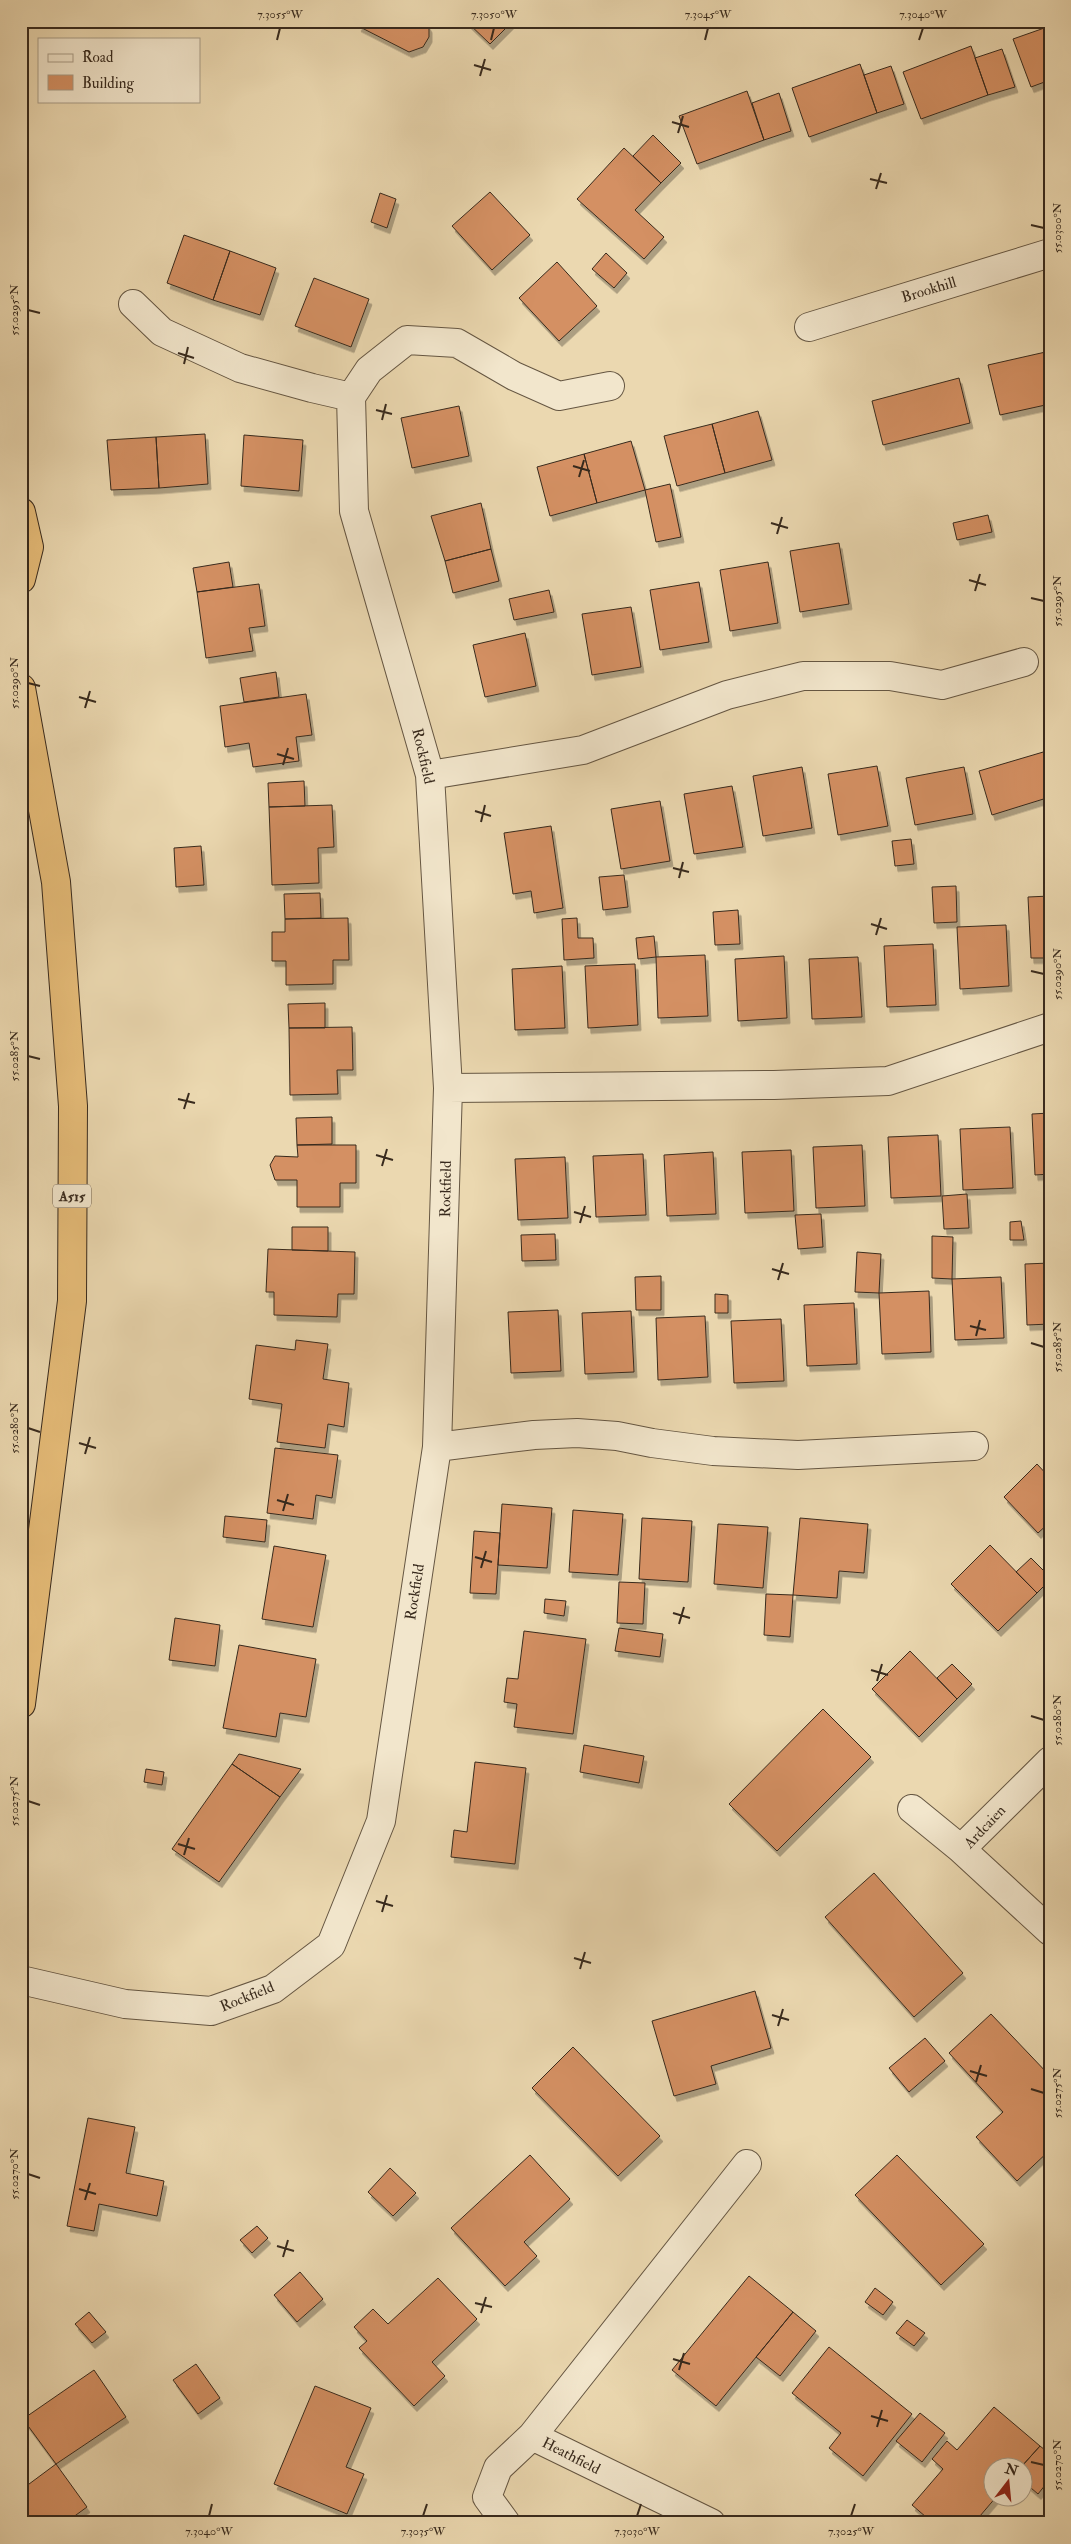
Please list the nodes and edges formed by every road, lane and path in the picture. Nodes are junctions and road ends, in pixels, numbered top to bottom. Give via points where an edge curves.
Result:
1 (1050, 253) edge
2 (133, 304) dead end
3 (809, 327) dead end
4 (610, 386) dead end
5 (351, 397) junction
6 (21, 512) edge
7 (21, 580) edge
8 (1024, 662) dead end
9 (21, 688) edge
10 (430, 775) junction
11 (1050, 1027) edge
12 (448, 1088) junction
13 (974, 1446) dead end
14 (437, 1447) junction
15 (21, 1704) edge
16 (1050, 1762) edge
17 (912, 1809) dead end
18 (962, 1849) junction
19 (1050, 1932) edge
20 (21, 1980) edge
21 (748, 2164) dead end
22 (532, 2436) junction
23 (506, 2523) edge
24 (710, 2523) edge

1 - 3 street, Brookhill
2 - 5 street via 162,332 240,368
4 - 5 street via 559,396 514,376 457,344 407,340 370,370
5 - 10 street, Rockfield via 354,511
6 - 7 highway via 29,547
8 - 10 street via 942,685 890,676 803,676 727,694 583,750
9 - 15 highway, A515 via 56,882 73,1106 72,1301
10 - 12 street, Rockfield
11 - 12 street via 888,1081
12 - 14 street, Rockfield
13 - 14 street via 798,1455 713,1450 577,1433
14 - 20 street, Rockfield via 381,1821 331,1945 273,1989 211,2011 125,2004
16 - 18 street, Ardcaien
17 - 18 street
18 - 19 street, Ardcaien
21 - 22 street
22 - 23 street, Heathfield via 498,2468 487,2497
22 - 24 street, Heathfield

